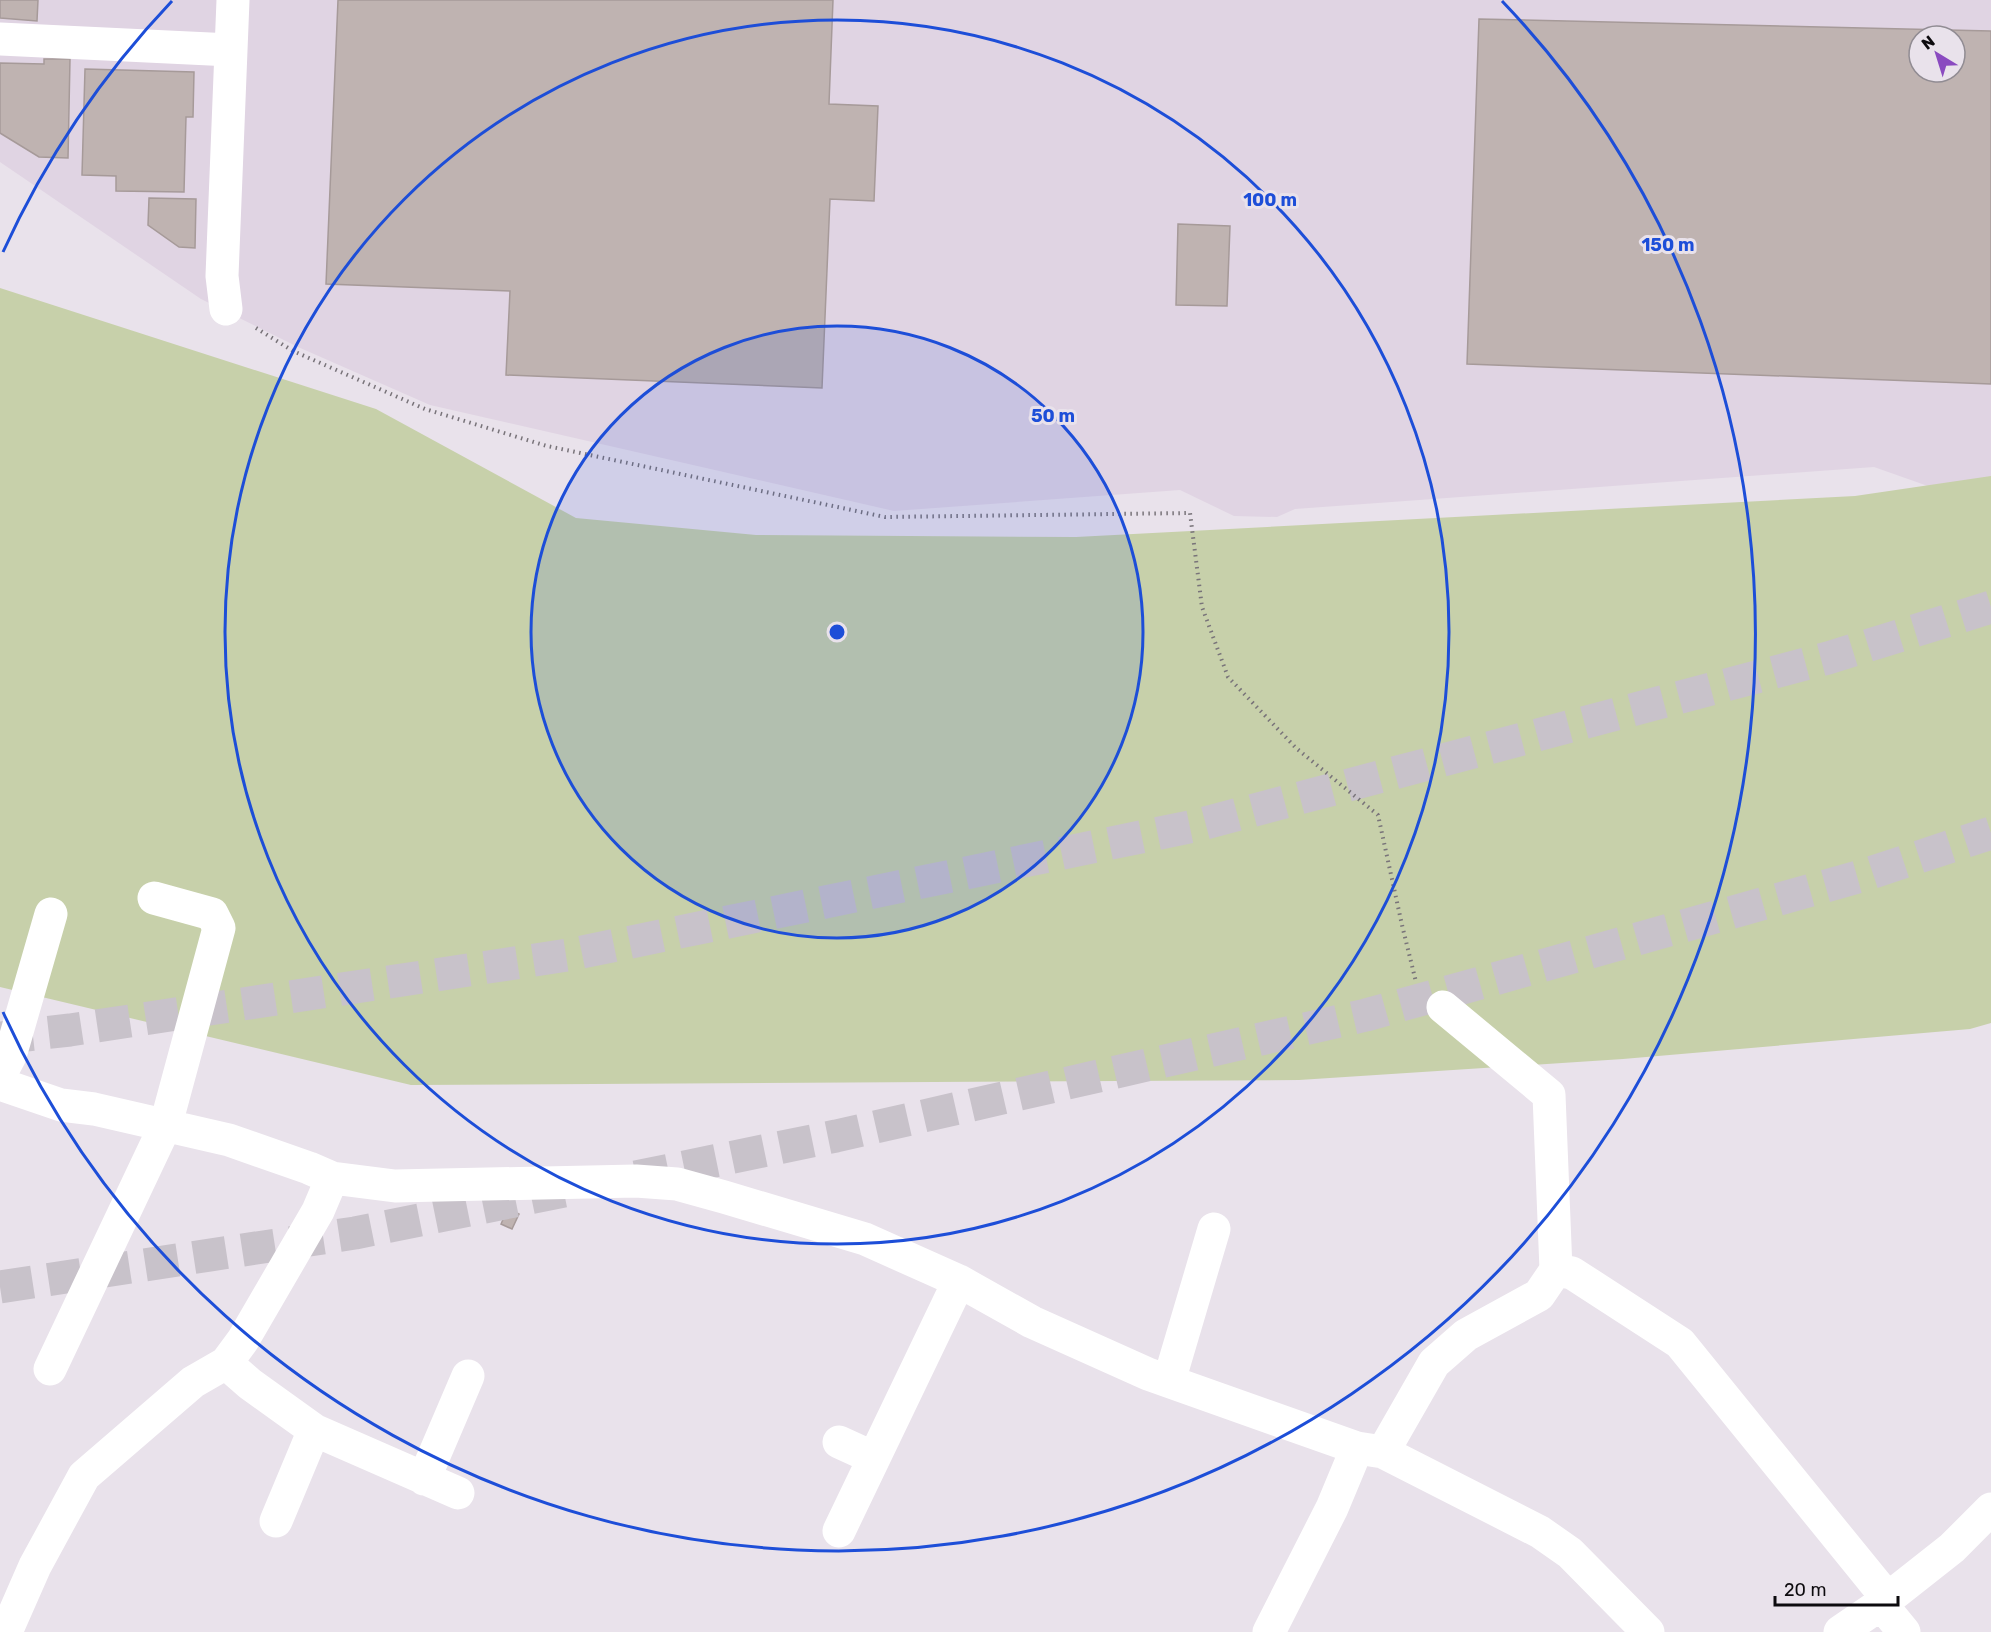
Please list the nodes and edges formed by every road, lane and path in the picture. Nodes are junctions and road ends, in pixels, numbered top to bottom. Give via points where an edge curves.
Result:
1 (233, 0) edge
2 (0, 39) edge
3 (231, 50) junction
4 (226, 309) joint
5 (154, 898) dead end
6 (51, 914) dead end
7 (1443, 1007) joint
8 (0, 1075) edge
9 (0, 1084) edge
10 (166, 1124) junction
11 (332, 1178) junction
12 (1214, 1229) dead end
13 (1556, 1270) junction
14 (959, 1281) junction
15 (226, 1363) junction
16 (50, 1369) dead end
17 (468, 1376) dead end
18 (1169, 1381) junction
19 (314, 1431) junction
20 (840, 1442) dead end
21 (1370, 1450) junction
22 (874, 1458) junction
23 (424, 1479) junction
24 (458, 1493) dead end
25 (1991, 1509) edge
26 (276, 1521) dead end
27 (839, 1531) dead end
28 (1885, 1601) junction
29 (6, 1632) edge
30 (1269, 1632) edge
31 (1648, 1632) edge
32 (1840, 1632) edge
33 (1904, 1632) edge

1 - 3 street
2 - 3 street
3 - 4 street via 222,276
4 - 7 path via 293,351 424,409 547,446 885,517 1190,513 1202,607 1228,677 1296,748 1378,815 1417,983
5 - 10 street via 212,914 219,928
6 - 8 street via 10,1056
7 - 13 street via 1549,1095
9 - 10 street via 61,1105
10 - 11 street via 229,1140
10 - 16 street
11 - 14 street via 395,1186 628,1168 677,1184 750,1217 866,1239
11 - 15 street via 318,1211
12 - 18 street
13 - 21 street via 1539,1295 1466,1335 1434,1363
13 - 28 street via 1572,1273 1680,1343
14 - 18 street via 1032,1322
14 - 22 street
15 - 19 street
15 - 29 street via 193,1382 84,1476 35,1566
17 - 23 street
18 - 21 street
19 - 23 street
19 - 26 street
20 - 22 street
21 - 30 street via 1332,1508
21 - 31 street via 1540,1532 1570,1553
22 - 27 street
23 - 24 street
25 - 28 street via 1952,1548
28 - 32 street
28 - 33 street

